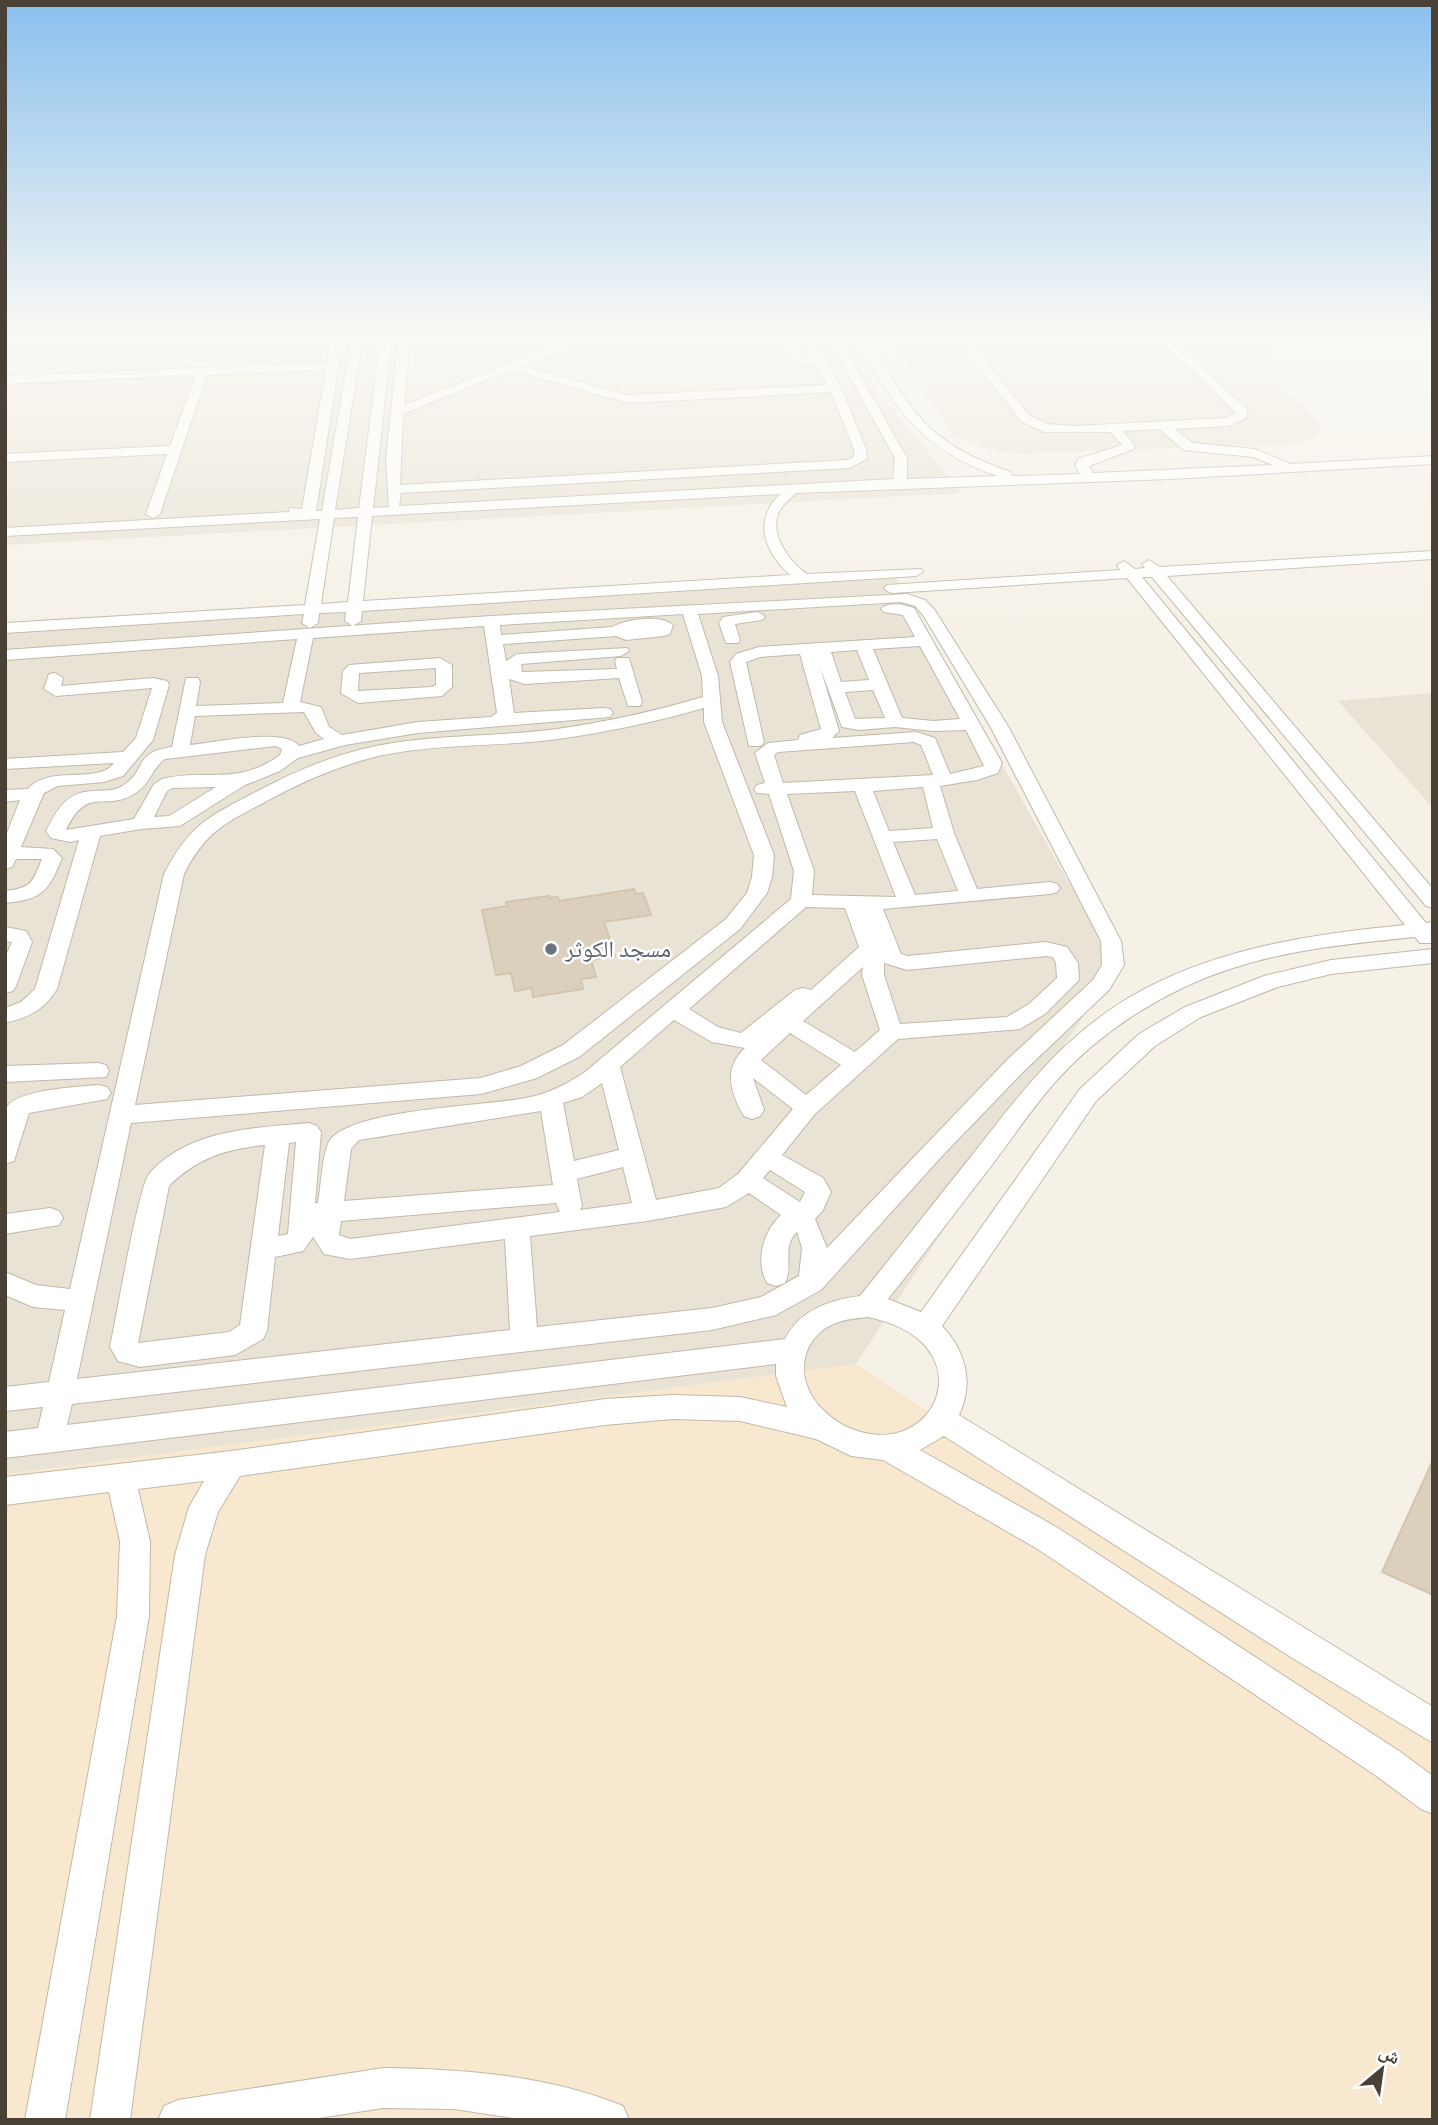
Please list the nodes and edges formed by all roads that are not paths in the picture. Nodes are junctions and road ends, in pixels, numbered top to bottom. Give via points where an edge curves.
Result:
1 (179, 435) edge
2 (321, 435) edge
3 (340, 435) edge
4 (375, 435) edge
5 (396, 435) edge
6 (854, 435) edge
7 (888, 435) edge
8 (926, 435) edge
9 (1120, 435) edge
10 (1174, 435) edge
11 (174, 450) junction
12 (5, 458) edge
13 (1433, 460) edge
14 (1289, 468) junction
15 (1089, 477) junction
16 (1022, 480) junction
17 (900, 483) junction
18 (394, 489) junction
19 (792, 489) junction
20 (395, 510) junction
21 (366, 512) junction
22 (153, 514) junction
23 (326, 514) junction
24 (308, 515) junction
25 (5, 523) edge
26 (5, 532) edge
27 (1433, 541) edge
28 (1433, 555) edge
29 (1150, 565) junction
30 (1125, 567) junction
31 (804, 579) junction
32 (689, 609) junction
33 (309, 622) junction
34 (5, 628) edge
35 (492, 630) junction
36 (618, 631) joint
37 (752, 635) junction
38 (363, 637) junction
39 (732, 640) dead end
40 (919, 641) junction
41 (863, 645) junction
42 (813, 648) junction
43 (12, 649) edge
44 (621, 651) junction
45 (5, 675) edge
46 (628, 676) junction
47 (55, 678) dead end
48 (192, 682) dead end
49 (880, 685) junction
50 (444, 687) junction
51 (835, 687) junction
52 (712, 699) junction
53 (634, 702) dead end
54 (290, 706) junction
55 (186, 712) junction
56 (604, 713) dead end
57 (502, 719) junction
58 (895, 722) junction
59 (318, 723) junction
60 (972, 723) junction
61 (447, 725) junction
62 (933, 726) junction
63 (338, 739) junction
64 (278, 741) junction
65 (755, 742) junction
66 (722, 744) junction
67 (180, 751) junction
68 (292, 754) junction
69 (129, 757) junction
70 (62, 761) junction
71 (5, 764) edge
72 (944, 779) junction
73 (54, 781) junction
74 (239, 781) junction
75 (855, 784) junction
76 (133, 787) junction
77 (160, 788) junction
78 (776, 788) junction
79 (740, 790) junction
80 (5, 796) edge
81 (31, 798) junction
82 (5, 803) edge
83 (141, 824) junction
84 (944, 833) junction
85 (91, 834) junction
86 (7, 858) edge
87 (1049, 888) dead end
88 (970, 895) junction
89 (5, 897) edge
90 (801, 901) junction
91 (902, 902) junction
92 (1433, 902) edge
93 (862, 904) junction
94 (5, 934) edge
95 (1428, 935) edge
96 (870, 949) junction
97 (1433, 956) edge
98 (5, 986) edge
99 (803, 995) dead end
100 (677, 1005) junction
101 (5, 1016) edge
102 (788, 1022) junction
103 (891, 1032) junction
104 (746, 1060) junction
105 (608, 1063) junction
106 (857, 1063) junction
107 (5, 1074) edge
108 (551, 1101) junction
109 (807, 1108) junction
110 (751, 1110) dead end
111 (120, 1115) junction
112 (278, 1135) junction
113 (5, 1155) edge
114 (631, 1156) junction
115 (767, 1157) junction
116 (747, 1181) junction
117 (566, 1183) junction
118 (647, 1210) junction
119 (330, 1212) junction
120 (302, 1214) junction
121 (799, 1217) junction
122 (50, 1218) dead end
123 (571, 1220) junction
124 (5, 1224) edge
125 (517, 1227) junction
126 (264, 1248) junction
127 (776, 1275) dead end
128 (812, 1282) junction
129 (5, 1283) edge
130 (79, 1301) junction
131 (868, 1306) junction
132 (926, 1327) junction
133 (524, 1341) junction
134 (793, 1350) junction
135 (59, 1394) junction
136 (5, 1399) edge
137 (941, 1419) junction
138 (819, 1427) junction
139 (50, 1439) junction
140 (5, 1445) edge
141 (887, 1447) junction
142 (231, 1464) junction
143 (121, 1477) junction
144 (5, 1491) edge
145 (1433, 1726) edge
146 (1433, 1797) edge
147 (45, 2120) edge
148 (110, 2120) edge
149 (178, 2120) edge
150 (609, 2120) edge

1 - 11 street
2 - 24 street
3 - 23 street
4 - 21 street
5 - 18 street
6 - 18 street via 860,459 834,466 721,473 717,464 710,462 597,467 566,471 564,480
7 - 17 street via 901,458
8 - 16 street via 960,458
9 - 15 street via 1129,446 1124,450 1083,462
10 - 14 street via 1189,447 1255,453
11 - 12 street
11 - 22 street
13 - 14 street
14 - 15 street
15 - 16 street
16 - 17 street
17 - 19 street
18 - 20 street
19 - 20 street
19 - 31 street via 771,516 773,531 788,569
20 - 21 street
21 - 23 street
21 - 38 street
22 - 24 street via 285,509
22 - 25 street
23 - 24 street
23 - 33 street
24 - 26 street
27 - 29 street
28 - 29 street
29 - 30 street
29 - 92 street
30 - 31 street
30 - 38 street
30 - 95 street
31 - 38 street
32 - 35 street
32 - 52 street via 710,676
32 - 128 street via 882,597 920,603 999,726 1114,954 1101,985 942,1140
33 - 34 street
33 - 38 street
33 - 43 street
33 - 54 street
35 - 36 street
35 - 38 street
35 - 57 street via 506,714
36 - 44 street
37 - 39 street via 734,618 727,623
37 - 40 street via 894,609 909,611
37 - 42 street
37 - 65 street via 738,662
38 - 50 street via 444,665
38 - 50 street via 349,693 358,698 436,692
40 - 41 street
40 - 60 street
41 - 42 street
41 - 49 street
42 - 51 street
42 - 65 street via 830,731 813,738
43 - 45 street
44 - 46 street
44 - 46 street via 517,659 514,675 525,680 526,688
46 - 53 street
47 - 69 street via 52,689 56,691 161,685 145,738
48 - 55 street
49 - 51 street
49 - 58 street
50 - 61 street
51 - 58 street via 848,723
52 - 66 street via 713,722
52 - 111 street via 668,713 557,734 377,751 325,766 215,821 188,846 174,874
54 - 55 street
54 - 59 street via 312,708
55 - 67 street
56 - 57 street
57 - 61 street
58 - 62 street
59 - 63 street via 324,733
59 - 64 street
60 - 62 street
60 - 72 street via 992,769
61 - 63 street
62 - 72 street
63 - 68 street
64 - 67 street
64 - 68 street via 290,746
65 - 66 street
66 - 79 street
67 - 76 street via 155,757
68 - 74 street via 267,772
69 - 70 street
69 - 73 street via 111,775
70 - 71 street
70 - 73 street
72 - 75 street
72 - 78 street via 929,742 916,737 775,747 764,753
72 - 84 street
73 - 81 street via 42,785
74 - 77 street via 178,781
74 - 83 street via 173,822
75 - 78 street
75 - 84 street via 883,837
75 - 91 street
76 - 77 street
76 - 85 street via 70,803 58,834
77 - 83 street
78 - 79 street
78 - 90 street via 804,871
79 - 111 street via 764,855 764,879 753,903 733,924 571,1051 529,1072 481,1086
80 - 81 street
81 - 82 street
81 - 86 street
83 - 85 street
84 - 88 street
85 - 101 street via 46,989 39,1002
86 - 89 street via 46,853 52,858 38,890
87 - 88 street
88 - 91 street
90 - 93 street
90 - 100 street
91 - 93 street
93 - 96 street
93 - 103 street via 892,958 907,963 1046,949 1060,952 1067,963 1068,980 1037,1009 1012,1024
94 - 98 street via 19,936 22,942
95 - 131 street via 1309,941 1247,955 1189,975 1112,1017 1048,1075
96 - 102 street
96 - 103 street
97 - 132 street via 1341,966 1272,981 1206,1006 1147,1040 1088,1095
99 - 100 street via 746,1040 735,1042 688,1019
100 - 105 street
102 - 104 street
102 - 106 street
103 - 106 street
104 - 109 street
104 - 110 street via 740,1076
105 - 108 street via 584,1085
105 - 114 street
106 - 109 street
107 - 113 street via 98,1082 18,1109
108 - 117 street
108 - 119 street via 351,1134 340,1146
109 - 115 street
111 - 130 street
112 - 120 street via 309,1132
112 - 126 street
112 - 126 street via 215,1143 172,1165 157,1182 124,1347 128,1353 235,1343 245,1338 253,1331
114 - 117 street
114 - 118 street
115 - 116 street
115 - 121 street via 819,1192
116 - 118 street via 726,1197
116 - 121 street via 776,1196
117 - 119 street
117 - 123 street
118 - 123 street
119 - 120 street
119 - 125 street via 326,1237 333,1247 350,1249
120 - 126 street via 300,1237 294,1244
121 - 127 street via 787,1223 777,1238 773,1256
121 - 128 street via 814,1242
122 - 124 street
123 - 125 street
125 - 133 street
128 - 133 street via 767,1307 712,1319
129 - 130 street via 33,1296
130 - 135 street
131 - 132 street via 898,1312
131 - 134 street via 844,1308 822,1317 805,1331
132 - 137 street via 951,1361 951,1401
133 - 135 street
134 - 138 street via 789,1369 792,1390 802,1410
134 - 139 street
135 - 136 street
135 - 139 street
137 - 141 street via 927,1433
137 - 145 street
138 - 141 street via 851,1443
138 - 142 street via 740,1409 673,1407 606,1412
139 - 140 street
141 - 146 street via 1047,1538
142 - 143 street
142 - 148 street via 204,1507 190,1555
143 - 144 street
143 - 147 street via 135,1541 133,1616
149 - 150 street via 383,2088 453,2089 534,2101

